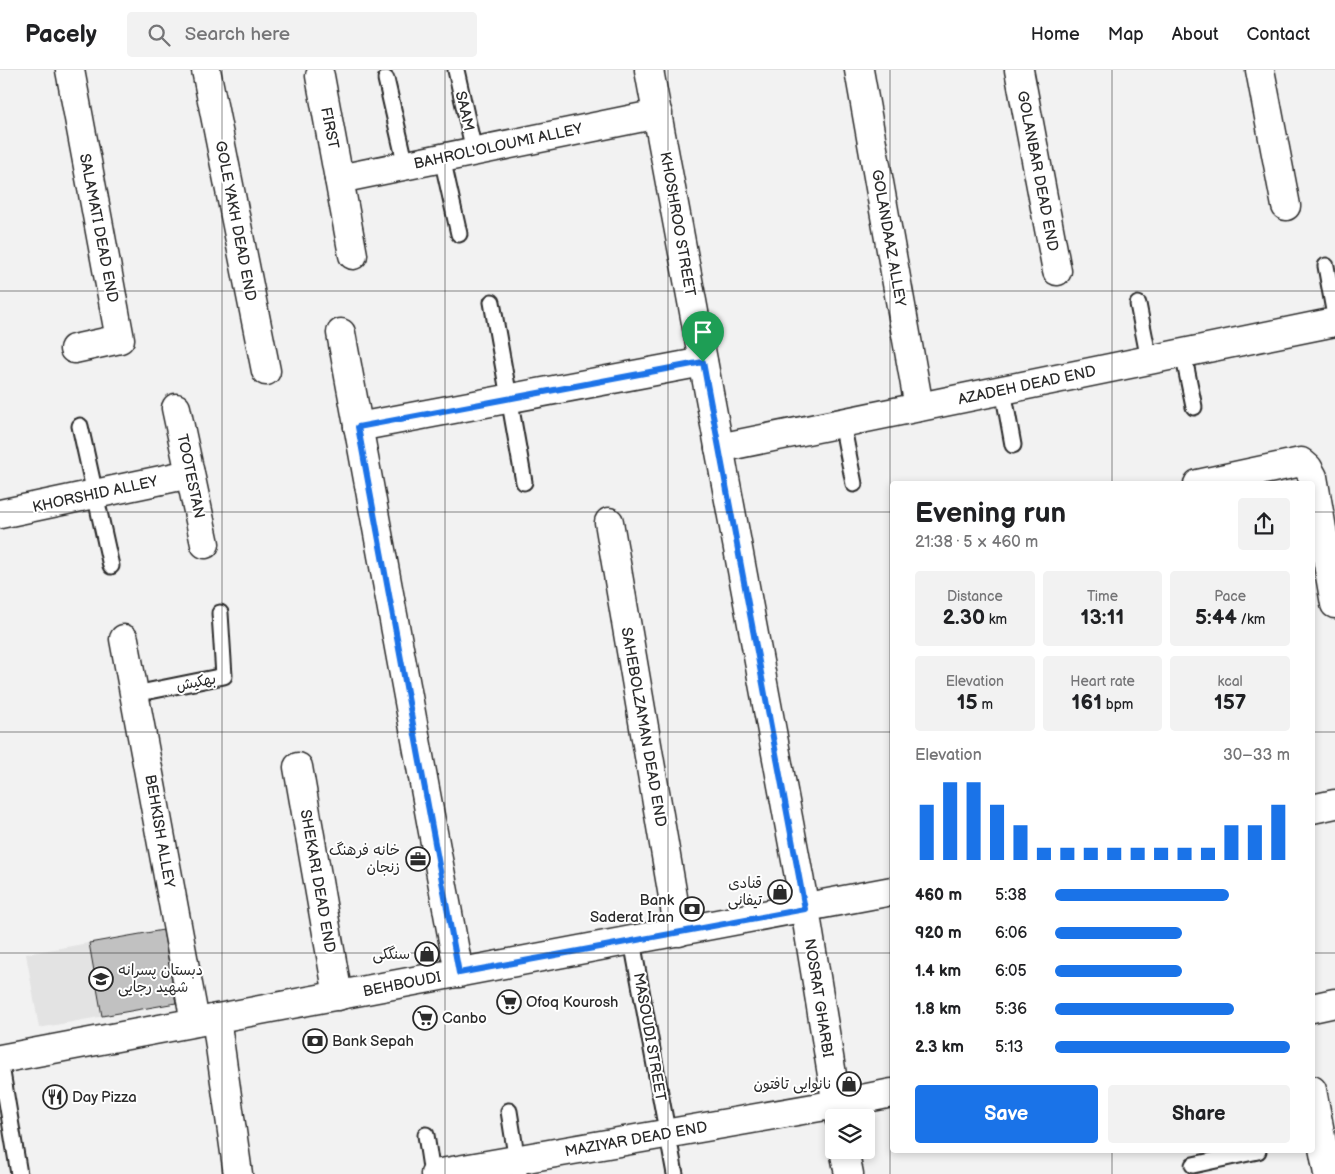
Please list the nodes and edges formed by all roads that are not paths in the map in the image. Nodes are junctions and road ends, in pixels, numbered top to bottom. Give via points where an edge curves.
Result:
1 (70, 70) edge
2 (206, 70) edge
3 (456, 70) edge
4 (650, 70) edge
5 (859, 70) edge
6 (1018, 70) edge
7 (1260, 70) edge
8 (320, 76) dead end
9 (386, 79) dead end
10 (658, 114) junction
11 (474, 151) junction
12 (442, 158) junction
13 (406, 166) junction
14 (339, 180) junction
15 (1286, 206) dead end
16 (459, 234) dead end
17 (353, 255) dead end
18 (1326, 266) dead end
19 (1057, 271) dead end
20 (492, 302) dead end
21 (1138, 304) dead end
22 (1335, 316) edge
23 (1335, 322) edge
24 (341, 332) dead end
25 (74, 349) dead end
26 (1183, 353) junction
27 (1149, 360) junction
28 (703, 362) junction
29 (266, 371) dead end
30 (1003, 390) junction
31 (509, 399) junction
32 (919, 407) junction
33 (1194, 407) dead end
34 (176, 408) dead end
35 (842, 423) junction
36 (80, 426) dead end
37 (358, 427) junction
38 (1013, 445) dead end
39 (719, 448) junction
40 (190, 474) junction
41 (1212, 481) edge
42 (1314, 481) edge
43 (524, 482) dead end
44 (854, 484) dead end
45 (1315, 489) edge
46 (95, 494) junction
47 (0, 514) edge
48 (609, 522) dead end
49 (205, 544) dead end
50 (111, 566) dead end
51 (1335, 604) edge
52 (220, 613) dead end
53 (124, 639) dead end
54 (135, 694) junction
55 (298, 767) dead end
56 (1335, 804) edge
57 (1315, 808) edge
58 (890, 892) edge
59 (805, 909) junction
60 (678, 932) junction
61 (632, 941) junction
62 (459, 973) junction
63 (338, 996) junction
64 (1335, 1003) edge
65 (1315, 1007) edge
66 (206, 1020) junction
67 (0, 1059) edge
68 (890, 1094) edge
69 (838, 1109) edge
70 (844, 1109) edge
71 (509, 1111) dead end
72 (825, 1113) edge
73 (1315, 1119) edge
74 (426, 1134) dead end
75 (668, 1134) junction
76 (1317, 1139) edge
77 (1249, 1153) edge
78 (846, 1159) edge
79 (1193, 1165) dead end
80 (518, 1167) edge
81 (19, 1174) edge
82 (238, 1174) edge
83 (433, 1174) edge
84 (675, 1174) edge
85 (849, 1174) edge
86 (1328, 1174) edge

1 - 25 street, SALAMATI DEAD END via 120,340
2 - 29 street, GOLE YAKH DEAD END
3 - 11 lane, SAAM
4 - 10 street, KHOSHROO STREET
5 - 32 street, GOLANDAAZ ALLEY
6 - 19 street, GOLANBAR DEAD END
7 - 15 street
8 - 14 street, FIRST
9 - 13 lane
10 - 11 street, BAHROL'OLOUMI ALLEY
10 - 28 street, KHOSHROO STREET
11 - 12 street, BAHROL'OLOUMI ALLEY
12 - 13 street, BAHROL'OLOUMI ALLEY
12 - 16 lane
13 - 14 street, BAHROL'OLOUMI ALLEY
14 - 17 street, FIRST
18 - 22 lane
20 - 31 lane
21 - 27 lane
23 - 26 street, AZADEH DEAD END
24 - 37 street
26 - 27 street, AZADEH DEAD END
26 - 33 lane
27 - 30 street, AZADEH DEAD END
28 - 31 street
28 - 39 street, KHOSHROO STREET
30 - 32 street, AZADEH DEAD END
30 - 38 lane
31 - 37 street
31 - 43 lane
32 - 35 street, AZADEH DEAD END
34 - 40 street, TOOTESTAN
35 - 39 street, AZADEH DEAD END
35 - 44 lane
36 - 46 lane
37 - 62 street
39 - 59 street, KHOSHROO STREET
40 - 46 street, KHORSHID ALLEY
40 - 49 street, TOOTESTAN
41 - 42 street via 1301,462
45 - 51 street
46 - 47 street, KHORSHID ALLEY
46 - 50 lane
48 - 60 street, SAHEBOLZAMAN DEAD END
52 - 54 lane, بهکیش via 224,676
53 - 54 street, BEHKISH ALLEY
54 - 66 street, BEHKISH ALLEY
55 - 63 street, SHEKARI DEAD END
56 - 57 street
58 - 59 street, BEHBOUDI
59 - 60 street, BEHBOUDI
59 - 69 street, NOSRAT GHARBI
60 - 61 street, BEHBOUDI
61 - 62 street, BEHBOUDI
61 - 75 lane, MASOUDI STREET
62 - 63 street, BEHBOUDI
63 - 66 street, BEHBOUDI
64 - 65 street
66 - 67 street, BEHBOUDI
66 - 82 street
67 - 81 lane
68 - 70 street, MAZIYAR DEAD END
71 - 80 lane
72 - 75 street, MAZIYAR DEAD END
73 - 76 street
74 - 83 lane
75 - 80 street, MAZIYAR DEAD END
75 - 84 lane, MASOUDI STREET
76 - 86 street
77 - 79 lane
78 - 85 street
80 - 83 street, MAZIYAR DEAD END

